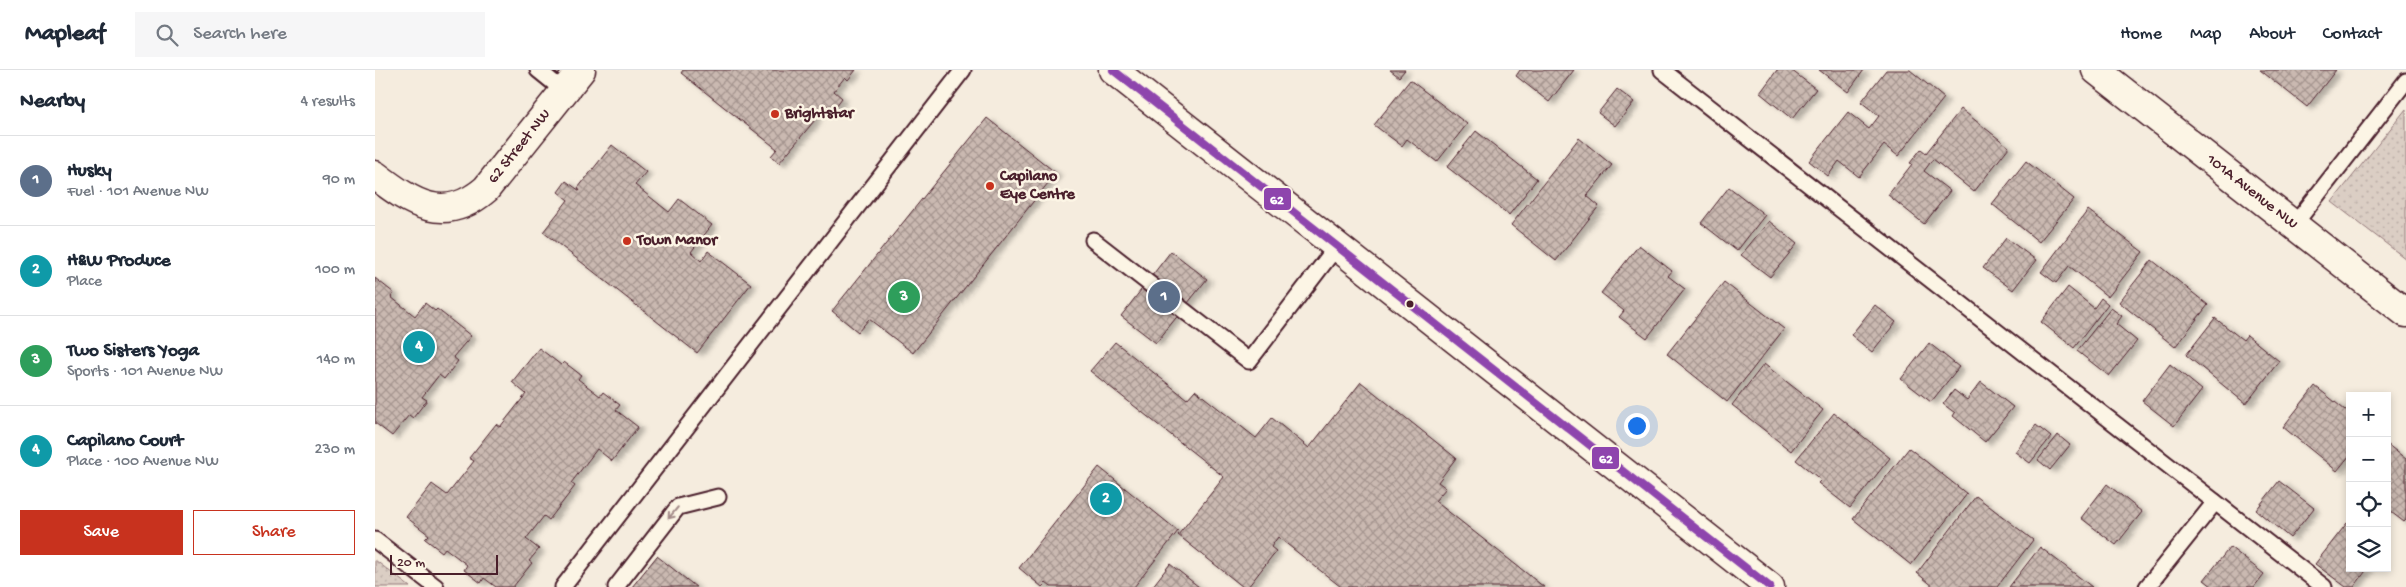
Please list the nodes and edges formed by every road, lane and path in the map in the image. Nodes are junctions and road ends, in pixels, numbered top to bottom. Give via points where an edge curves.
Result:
1 (538, 70) edge
2 (581, 70) edge
3 (963, 70) edge
4 (1113, 70) edge
5 (1662, 70) edge
6 (2096, 70) edge
7 (2406, 81) edge
8 (564, 91) junction
9 (375, 175) edge
10 (2293, 225) junction
11 (1093, 240) dead end
12 (1337, 246) junction
13 (2406, 313) edge
14 (718, 497) dead end
15 (2215, 502) junction
16 (375, 540) edge
17 (436, 587) edge
18 (563, 587) edge
19 (616, 587) edge
20 (1770, 587) edge
21 (2147, 587) edge
22 (2324, 587) edge

1 - 8 lane
2 - 8 main road, 62 Street NW
3 - 18 lane
4 - 12 main road
5 - 15 lane
6 - 10 main road, 101A Avenue NW
7 - 10 lane
8 - 9 main road, 62 Street NW via 486,189 468,202 447,209 431,208 400,194
10 - 13 main road, 101A Avenue NW
11 - 12 lane via 1249,361
12 - 20 main road
14 -> 19 lane via 678,507
15 - 21 lane
15 - 22 lane
16 - 17 lane

